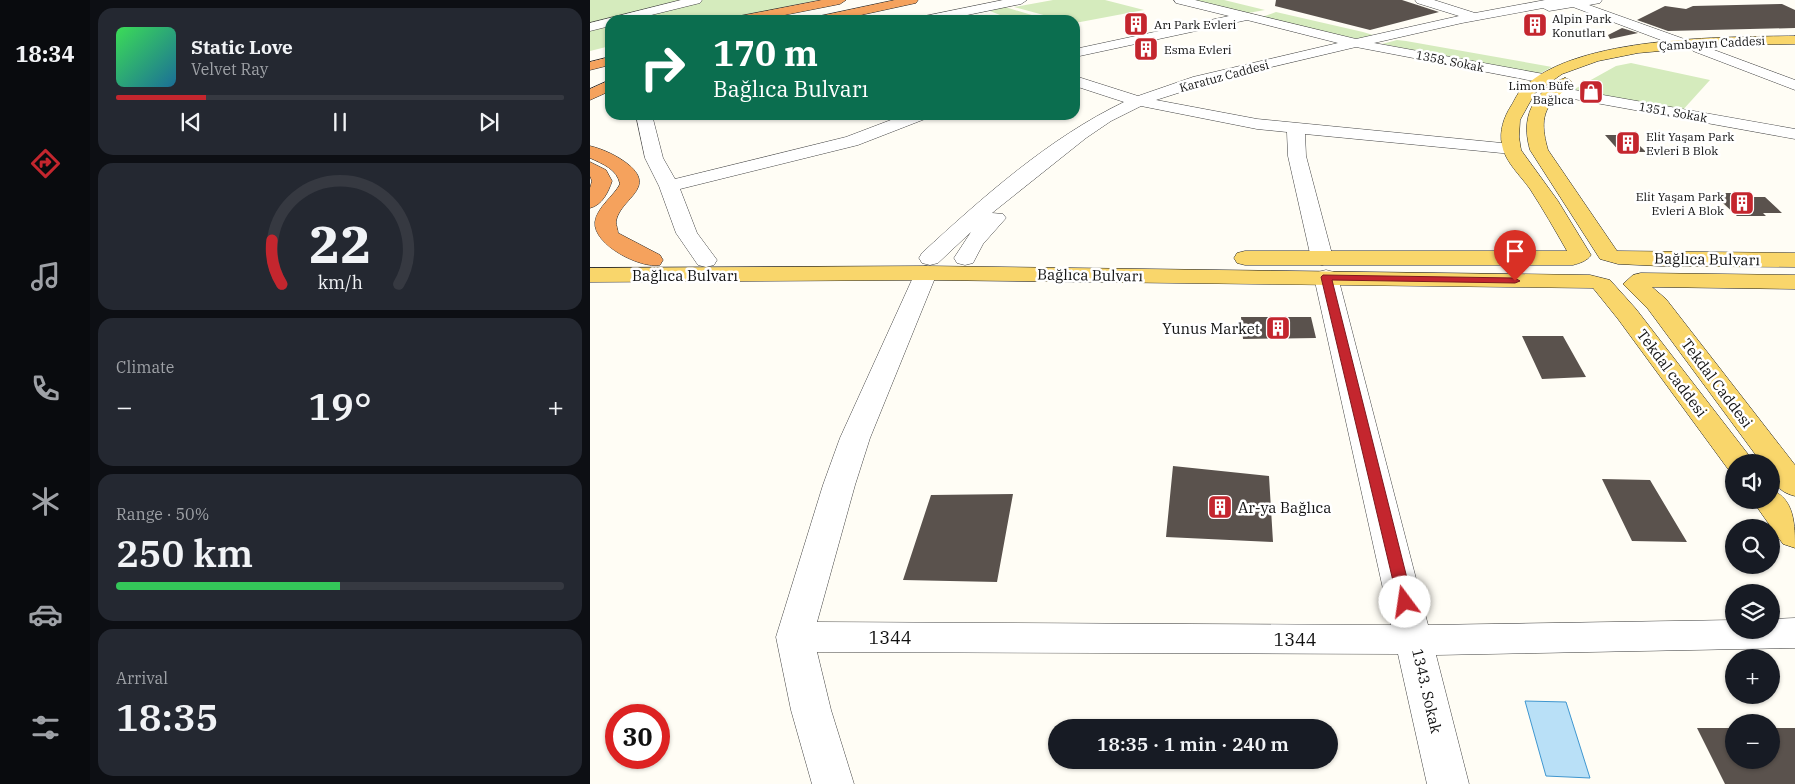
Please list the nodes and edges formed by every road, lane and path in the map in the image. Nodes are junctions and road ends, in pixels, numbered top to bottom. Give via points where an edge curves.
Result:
1 (696, 0) edge
2 (840, 0) edge
3 (912, 0) edge
4 (1021, 0) edge
5 (1180, 0) edge
6 (1421, 0) edge
7 (1596, 0) edge
8 (1245, 2) dead end
9 (1571, 2) edge
10 (863, 5) edge
11 (636, 15) edge
12 (765, 15) edge
13 (800, 15) edge
14 (833, 15) edge
15 (840, 15) edge
16 (949, 15) edge
17 (1247, 16) junction
18 (1472, 16) junction
19 (605, 23) edge
20 (590, 27) edge
21 (1392, 37) junction
22 (1361, 39) junction
23 (1795, 40) edge
24 (1690, 45) junction
25 (1795, 45) edge
26 (1472, 51) junction
27 (605, 52) edge
28 (1080, 52) edge
29 (1491, 54) dead end
30 (590, 56) edge
31 (605, 62) edge
32 (1454, 62) junction
33 (590, 66) edge
34 (605, 76) edge
35 (1548, 78) junction
36 (590, 81) edge
37 (1080, 82) edge
38 (1795, 84) edge
39 (605, 88) edge
40 (590, 95) edge
41 (1146, 102) junction
42 (645, 120) edge
43 (906, 120) edge
44 (1296, 129) junction
45 (1795, 134) edge
46 (1512, 149) junction
47 (590, 152) edge
48 (590, 168) edge
49 (669, 186) junction
50 (590, 202) edge
51 (1576, 256) junction
52 (1613, 256) junction
53 (965, 258) junction
54 (590, 259) edge
55 (652, 260) junction
56 (706, 260) junction
57 (1795, 260) edge
58 (928, 265) junction
59 (1324, 268) junction
60 (590, 276) edge
61 (1638, 282) junction
62 (1795, 282) edge
63 (1596, 284) junction
64 (1733, 454) edge
65 (1795, 486) edge
66 (1775, 509) edge
67 (1795, 536) edge
68 (1795, 633) edge
69 (795, 636) junction
70 (1415, 640) junction
71 (833, 784) edge
72 (1448, 784) edge

1 - 11 street
2 - 12 highway
3 - 10 highway
4 - 16 street
5 - 17 street, 1358. Sokak
6 - 18 street
7 - 9 street, Karatuz Caddesi
8 - 17 street via 1268,8
9 - 18 street, Karatuz Caddesi
9 - 21 street, Karatuz Caddesi
9 - 24 street
10 - 13 highway
10 - 14 highway
10 - 15 highway
17 - 22 street, 1358. Sokak
17 - 28 street
18 - 21 street, Karatuz Caddesi
19 - 20 street
21 - 22 street, Karatuz Caddesi
21 - 26 street
22 - 32 street, 1358. Sokak
22 - 41 street, Karatuz Caddesi via 1197,82
23 - 24 main road, Çambayırı Caddesi
24 - 25 main road, Çambayırı Caddesi
24 - 35 main road, Çambayırı Caddesi
24 - 35 main road, Çambayırı Caddesi via 1616,53 1567,67
24 - 38 street
26 - 29 street
26 - 32 street
27 - 30 highway
31 - 33 highway
32 - 35 street, 1358. Sokak
34 - 36 highway
35 - 45 street, 1351. Sokak
35 - 46 main road, Çambayırı Caddesi via 1528,90 1516,105 1510,125
35 - 52 main road, Çambayırı Caddesi via 1534,128 1539,150
37 - 41 street
39 - 40 highway
41 - 44 street
41 - 53 street, Karatuz Caddesi via 1105,129 1039,181 982,231
41 - 58 street, Karatuz Caddesi via 1092,125 1021,178 966,224
42 - 49 street via 654,158
43 - 49 street via 852,141
44 - 46 street
44 - 59 street, 1343. Sokak via 1297,156
46 - 51 main road via 1562,223
47 - 55 highway via 620,165 628,175 627,187 605,210 602,221 608,236
48 - 50 highway via 599,174 602,181
49 - 56 street via 687,233
51 - 52 main road, Bağlıca Bulvarı
51 - 59 main road, Bağlıca Bulvarı
51 - 63 main road, Tekdal caddesi via 1570,267
52 - 57 main road, Bağlıca Bulvarı
52 - 61 main road, Tekdal Caddesi via 1641,270 1643,276
53 - 58 main road, Bağlıca Bulvarı
53 - 59 main road, Bağlıca Bulvarı
54 - 55 main road, Bağlıca Bulvarı
55 - 56 main road, Bağlıca Bulvarı
56 - 58 main road, Bağlıca Bulvarı
58 - 59 main road, Bağlıca Bulvarı
58 - 60 main road, Bağlıca Bulvarı
58 - 69 street via 845,466
59 - 63 main road, Bağlıca Bulvarı
59 - 70 street, 1343. Sokak
61 - 62 main road, Bağlıca Bulvarı
61 - 63 main road, Bağlıca Bulvarı via 1615,287
61 - 65 main road, Tekdal Caddesi
63 - 64 main road, Tekdal caddesi via 1627,314
66 - 67 main road
68 - 70 street, 1344
69 - 70 street, 1344
69 - 71 street via 811,710
70 - 72 street, 1343. Sokak

